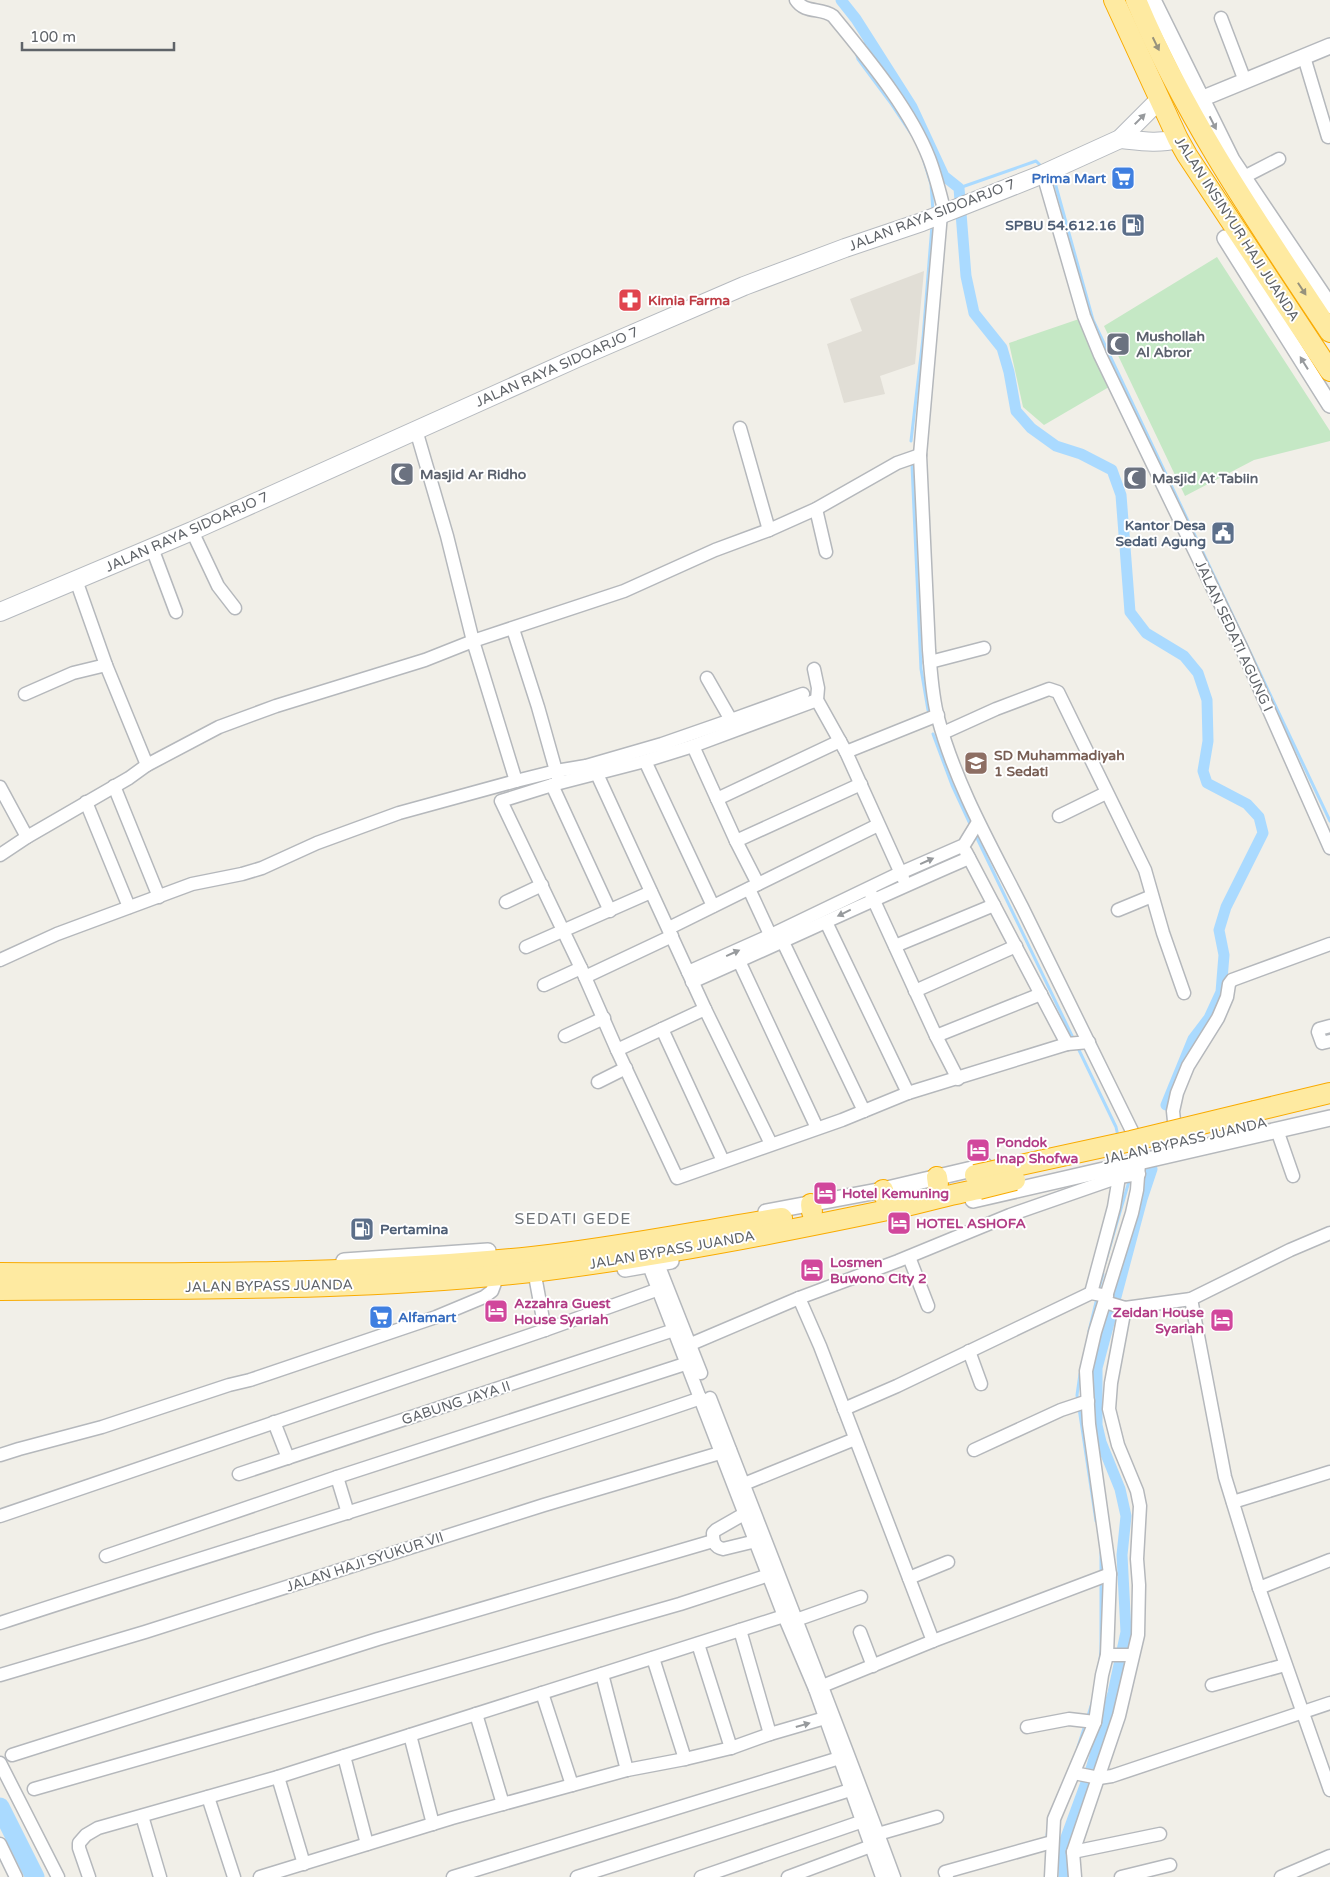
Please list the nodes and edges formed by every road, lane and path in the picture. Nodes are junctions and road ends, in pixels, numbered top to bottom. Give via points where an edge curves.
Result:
1 (796, 0) edge
2 (1114, 0) edge
3 (1146, 4) edge
4 (1221, 18) dead end
5 (1330, 46) edge
6 (1304, 56) junction
7 (1245, 81) junction
8 (1200, 99) junction
9 (1160, 100) junction
10 (1328, 136) dead end
11 (1120, 138) junction
12 (1178, 139) junction
13 (1279, 159) dead end
14 (1234, 170) junction
15 (1043, 174) junction
16 (940, 215) junction
17 (1225, 238) dead end
18 (1330, 305) edge
19 (1330, 332) edge
20 (1330, 372) edge
21 (1330, 404) edge
22 (740, 428) dead end
23 (416, 430) junction
24 (920, 455) junction
25 (816, 509) junction
26 (769, 530) junction
27 (192, 531) junction
28 (152, 548) junction
29 (826, 552) dead end
30 (76, 580) junction
31 (235, 608) dead end
32 (0, 612) edge
33 (176, 612) dead end
34 (513, 630) junction
35 (473, 641) junction
36 (984, 648) dead end
37 (930, 662) junction
38 (106, 665) junction
39 (814, 670) dead end
40 (707, 678) dead end
41 (25, 694) dead end
42 (803, 694) dead end
43 (818, 700) junction
44 (938, 715) junction
45 (732, 720) junction
46 (943, 733) junction
47 (693, 746) junction
48 (843, 746) junction
49 (646, 761) junction
50 (147, 765) junction
51 (597, 774) junction
52 (556, 780) junction
53 (516, 781) junction
54 (860, 784) junction
55 (114, 786) junction
56 (0, 787) edge
57 (1106, 793) junction
58 (718, 799) junction
59 (86, 802) junction
60 (1059, 816) dead end
61 (878, 825) junction
62 (976, 825) junction
63 (27, 837) junction
64 (736, 841) junction
65 (965, 842) junction
66 (1330, 848) edge
67 (0, 855) edge
68 (969, 858) junction
69 (900, 873) junction
70 (542, 885) junction
71 (906, 885) junction
72 (753, 886) junction
73 (651, 892) junction
74 (871, 894) junction
75 (1152, 896) junction
76 (158, 897) junction
77 (506, 902) dead end
78 (713, 906) junction
79 (994, 906) junction
80 (128, 908) junction
81 (1118, 910) dead end
82 (610, 911) junction
83 (826, 922) junction
84 (563, 930) junction
85 (670, 932) junction
86 (776, 941) junction
87 (1330, 944) edge
88 (526, 946) dead end
89 (895, 946) junction
90 (1016, 946) junction
91 (0, 960) edge
92 (739, 961) junction
93 (583, 972) junction
94 (690, 977) junction
95 (544, 985) dead end
96 (915, 991) junction
97 (1184, 993) dead end
98 (1041, 994) junction
99 (705, 1009) junction
100 (604, 1018) junction
101 (1330, 1026) edge
102 (662, 1029) junction
103 (565, 1036) dead end
104 (936, 1036) junction
105 (1330, 1042) edge
106 (1078, 1043) junction
107 (617, 1050) junction
108 (626, 1068) junction
109 (958, 1078) junction
110 (598, 1082) dead end
111 (1330, 1084) edge
112 (908, 1093) junction
113 (1330, 1093) edge
114 (1330, 1106) edge
115 (864, 1112) junction
116 (1330, 1118) edge
117 (1174, 1121) junction
118 (1263, 1121) junction
119 (817, 1128) junction
120 (1123, 1133) junction
121 (771, 1144) junction
122 (723, 1161) junction
123 (1128, 1170) junction
124 (1293, 1176) dead end
125 (974, 1189) junction
126 (934, 1193) junction
127 (672, 1232) junction
128 (1328, 1238) edge
129 (649, 1256) junction
130 (909, 1257) junction
131 (0, 1264) edge
132 (0, 1273) edge
133 (205, 1280) junction
134 (96, 1281) junction
135 (536, 1281) junction
136 (495, 1283) junction
137 (0, 1290) edge
138 (659, 1290) junction
139 (0, 1297) edge
140 (799, 1298) junction
141 (1191, 1299) junction
142 (1107, 1300) junction
143 (928, 1306) dead end
144 (545, 1330) junction
145 (674, 1330) junction
146 (686, 1346) junction
147 (969, 1351) junction
148 (688, 1363) junction
149 (981, 1384) dead end
150 (701, 1398) junction
151 (1082, 1403) junction
152 (844, 1409) junction
153 (274, 1422) junction
154 (855, 1439) junction
155 (974, 1450) dead end
156 (726, 1452) junction
157 (0, 1455) edge
158 (288, 1458) junction
159 (1330, 1472) edge
160 (239, 1474) dead end
161 (337, 1477) junction
162 (744, 1484) junction
163 (1233, 1502) junction
164 (348, 1513) junction
165 (744, 1514) junction
166 (0, 1516) edge
167 (713, 1541) junction
168 (756, 1541) junction
169 (106, 1556) dead end
170 (1330, 1560) edge
171 (948, 1562) dead end
172 (769, 1575) junction
173 (1104, 1576) junction
174 (909, 1578) junction
175 (1259, 1588) junction
176 (780, 1590) junction
177 (861, 1597) dead end
178 (790, 1618) junction
179 (0, 1623) edge
180 (740, 1630) junction
181 (860, 1632) dead end
182 (933, 1641) junction
183 (698, 1644) junction
184 (1120, 1655) junction
185 (653, 1658) junction
186 (1285, 1664) junction
187 (873, 1666) junction
188 (602, 1674) junction
189 (0, 1675) edge
190 (1212, 1685) dead end
191 (819, 1687) junction
192 (542, 1693) junction
193 (1330, 1703) edge
194 (1303, 1713) junction
195 (476, 1714) junction
196 (825, 1718) junction
197 (1089, 1721) junction
198 (1027, 1727) dead end
199 (770, 1734) junction
200 (410, 1735) junction
201 (731, 1748) junction
202 (12, 1755) dead end
203 (344, 1756) junction
204 (844, 1757) junction
205 (685, 1759) junction
206 (0, 1763) edge
207 (627, 1770) junction
208 (1088, 1775) junction
209 (278, 1777) junction
210 (572, 1785) junction
211 (34, 1789) dead end
212 (850, 1790) junction
213 (1330, 1790) edge
214 (208, 1797) junction
215 (503, 1804) junction
216 (142, 1816) junction
217 (937, 1817) dead end
218 (867, 1819) junction
219 (433, 1824) junction
220 (878, 1834) junction
221 (1160, 1834) dead end
222 (1048, 1843) junction
223 (0, 1844) edge
224 (367, 1844) junction
225 (871, 1846) junction
226 (1073, 1852) junction
227 (1329, 1858) edge
228 (304, 1864) junction
229 (1170, 1865) dead end
230 (16, 1877) edge
231 (58, 1877) edge
232 (89, 1877) edge
233 (160, 1877) edge
234 (234, 1877) edge
235 (260, 1877) edge
236 (453, 1877) edge
237 (577, 1877) edge
238 (701, 1877) edge
239 (788, 1877) edge
240 (882, 1877) edge
241 (894, 1877) edge
242 (946, 1877) edge
243 (1051, 1877) edge
244 (1074, 1877) edge
245 (1121, 1877) edge
246 (1281, 1877) edge

1 - 16 street via 803,8 830,13 906,114 928,157
2 - 9 highway, JALAN INSINYUR HAJI JUANDA
3 - 8 street, JALAN INSINYUR HAJI JUANDA
3 -> 14 highway, JALAN INSINYUR HAJI JUANDA via 1185,103
4 - 7 street
5 - 6 street
6 - 7 street
6 - 10 street
7 - 8 street
8 -> 14 street, JALAN INSINYUR HAJI JUANDA
11 -> 9 main road, JALAN RAYA SIDOARJO 7
9 - 12 highway, JALAN INSINYUR HAJI JUANDA
11 - 12 main road via 1156,142
11 - 15 main road, JALAN RAYA SIDOARJO 7
12 - 20 highway, JALAN INSINYUR HAJI JUANDA
13 - 14 street
14 - 18 street, JALAN INSINYUR HAJI JUANDA
14 -> 19 highway, JALAN INSINYUR HAJI JUANDA
15 - 16 main road, JALAN RAYA SIDOARJO 7
15 - 66 street, JALAN SEDATI AGUNG I via 1084,316 1100,355 1241,647
16 - 23 main road, JALAN RAYA SIDOARJO 7 via 744,286
16 - 24 street
21 -> 17 street, JALAN INSINYUR HAJI JUANDA
22 - 26 street
23 - 27 main road, JALAN RAYA SIDOARJO 7
23 - 35 street
24 - 25 street via 897,463
24 - 37 street
25 - 26 street
25 - 29 street
26 - 34 street via 715,550 624,591
27 - 28 main road, JALAN RAYA SIDOARJO 7
27 - 31 street via 218,586
28 - 30 main road, JALAN RAYA SIDOARJO 7
28 - 33 street
30 - 32 main road, JALAN RAYA SIDOARJO 7
30 - 38 street
34 - 35 street
34 - 52 street
35 - 50 street via 425,660 225,724
35 - 53 street
36 - 37 street
37 - 44 street
38 - 41 street via 73,673
38 - 50 street
39 - 43 street
40 - 45 street
42 - 45 street
43 - 47 street
43 - 48 street
44 - 46 street
44 - 48 street
45 - 52 street via 586,766
46 - 57 street via 996,709 1049,689 1056,690
46 - 62 street
47 - 49 street
47 - 58 street
48 - 54 street
48 - 58 street
49 - 51 street
49 - 78 street
50 - 55 street
51 - 52 street
51 - 73 street
52 - 53 street
52 - 70 street via 502,801
52 - 82 street
53 - 76 street via 399,813 262,868 192,884
54 - 61 street
54 - 64 street
55 - 59 street
55 - 76 street
56 - 63 street
57 - 60 street
57 - 75 street via 1145,870
58 - 64 street
59 - 63 street
59 - 80 street
61 - 69 street
61 - 72 street
62 - 65 street
62 - 106 street via 1009,882
63 - 67 street
64 - 72 street
65 - 68 street
69 -> 65 street
68 - 71 street
68 - 79 street
69 - 71 street
69 - 74 street
70 - 77 street
70 - 84 street
71 - 74 street
72 - 78 street
72 - 86 street
73 - 82 street
73 - 85 street
74 -> 83 street
74 - 86 street
74 - 89 street
75 - 81 street
75 - 97 street
76 - 80 street
78 - 85 street
79 - 89 street
79 - 90 street
80 - 91 street via 57,934
82 - 84 street
83 - 86 street
83 - 112 street
84 - 88 street
84 - 93 street
85 - 93 street
85 - 94 street
86 - 92 street
94 -> 86 street
86 - 115 street
87 - 117 street via 1232,980 1218,1018 1188,1066 1177,1093
89 - 96 street
90 - 96 street
90 - 98 street
92 - 94 street
92 - 119 street
93 - 95 street
93 - 100 street
94 - 99 street
96 - 104 street
98 - 104 street
98 - 106 street
99 - 102 street
99 - 121 street
100 - 103 street
100 - 107 street
101 - 105 street via 1318,1032 1322,1043
102 - 107 street
102 - 122 street
104 - 109 street
106 - 109 street
106 - 120 street
107 - 108 street
108 - 110 street
108 - 122 street via 677,1178
109 - 112 street
111 - 117 street
112 - 115 street
113 - 118 highway, JALAN BYPASS JUANDA
114 - 118 highway, JALAN BYPASS JUANDA
115 - 119 street
116 - 118 street
117 - 120 street
118 - 123 street
118 - 124 street
118 - 125 highway, JALAN BYPASS JUANDA, bridge
119 - 121 street
120 - 123 street
120 - 126 street
121 - 122 street
123 - 125 street
123 - 130 street
123 - 142 street via 1114,1207
123 - 142 street via 1132,1213
125 - 126 highway, JALAN BYPASS JUANDA
126 - 127 highway, JALAN BYPASS JUANDA via 884,1194
126 - 129 highway, JALAN BYPASS JUANDA via 767,1239
127 - 129 highway, JALAN BYPASS JUANDA
127 - 133 street via 566,1245 332,1262
128 - 141 street via 1290,1250
129 - 133 highway, JALAN BYPASS JUANDA via 533,1257
129 - 135 street
129 - 138 street
129 - 146 street
130 - 140 street
130 - 143 street
131 - 134 street
132 - 134 highway, JALAN BYPASS JUANDA
133 - 134 highway, JALAN BYPASS JUANDA
133 - 136 street via 270,1297
134 - 137 highway, JALAN BYPASS JUANDA
134 - 139 street
135 - 136 street
135 - 144 street
136 - 157 street via 492,1291 484,1297 436,1317 120,1422
138 - 144 street
138 - 145 street
140 - 146 street
140 - 152 street
141 - 142 street
141 - 163 street via 1225,1477
142 - 147 street
142 - 151 street via 1095,1332
142 - 184 street via 1109,1409 1140,1506 1136,1559 1138,1635
144 - 153 street
145 - 146 street
145 - 158 street, GABUNG JAYA II
146 - 148 street
146 - 156 street
147 - 149 street
147 - 152 street
148 - 150 street
148 - 161 street
150 - 156 street
150 - 164 street
151 - 155 street
151 - 173 street via 1089,1424
152 - 154 street
153 - 158 street
153 - 166 street
154 - 162 street
154 - 174 street
156 - 162 street
156 - 165 street
156 - 189 street, JALAN HAJI SYUKUR VII via 544,1505 146,1632
158 - 160 street, GABUNG JAYA II
159 - 163 street
161 - 164 street
161 - 169 street
162 - 176 street
163 - 175 street
164 - 179 street via 158,1570
165 - 167 street via 716,1530
165 - 168 street
167 - 168 street via 722,1549
167 - 202 street via 378,1638
168 - 172 street
170 - 175 street
171 - 174 street
172 - 176 street
172 - 211 street via 680,1604
173 - 182 street
173 - 184 street
174 - 182 street
175 - 186 street
176 - 178 street
177 - 178 street
178 - 180 street
178 - 191 street
180 - 183 street
180 - 199 street
181 - 187 street
182 - 187 street
183 - 185 street
183 - 201 street
184 - 197 street
184 - 208 street via 1119,1716
185 - 188 street
185 - 205 street
186 - 190 street
186 - 194 street
187 - 191 street
188 - 192 street
188 - 207 street
191 - 196 street
191 - 204 street
192 - 195 street
192 - 210 street
193 - 194 street
194 - 208 street via 1112,1776
194 - 213 street
195 - 200 street
195 - 215 street
199 -> 196 street
196 - 204 street
197 - 198 street via 1069,1719
197 - 208 street
199 - 201 street
200 - 203 street
200 - 219 street
201 - 205 street
203 - 209 street
203 - 224 street
204 - 212 street
204 - 218 street
204 - 236 street
205 - 207 street
206 - 231 street
207 - 210 street
208 - 222 street via 1054,1819
208 - 226 street via 1086,1810
209 - 214 street
209 - 228 street
210 - 215 street
212 - 218 street
212 - 237 street
214 - 216 street
214 - 234 street
215 - 219 street
216 - 232 street via 98,1828 81,1839 79,1848
216 - 233 street
217 - 220 street
218 - 220 street
218 - 225 street
218 - 238 street
219 - 224 street
220 - 241 street
221 - 226 street
222 - 242 street via 945,1872
222 - 243 street
223 - 230 street
224 - 228 street
225 - 239 street
225 - 240 street
226 - 244 street
227 - 246 street
228 - 235 street
229 - 245 street

